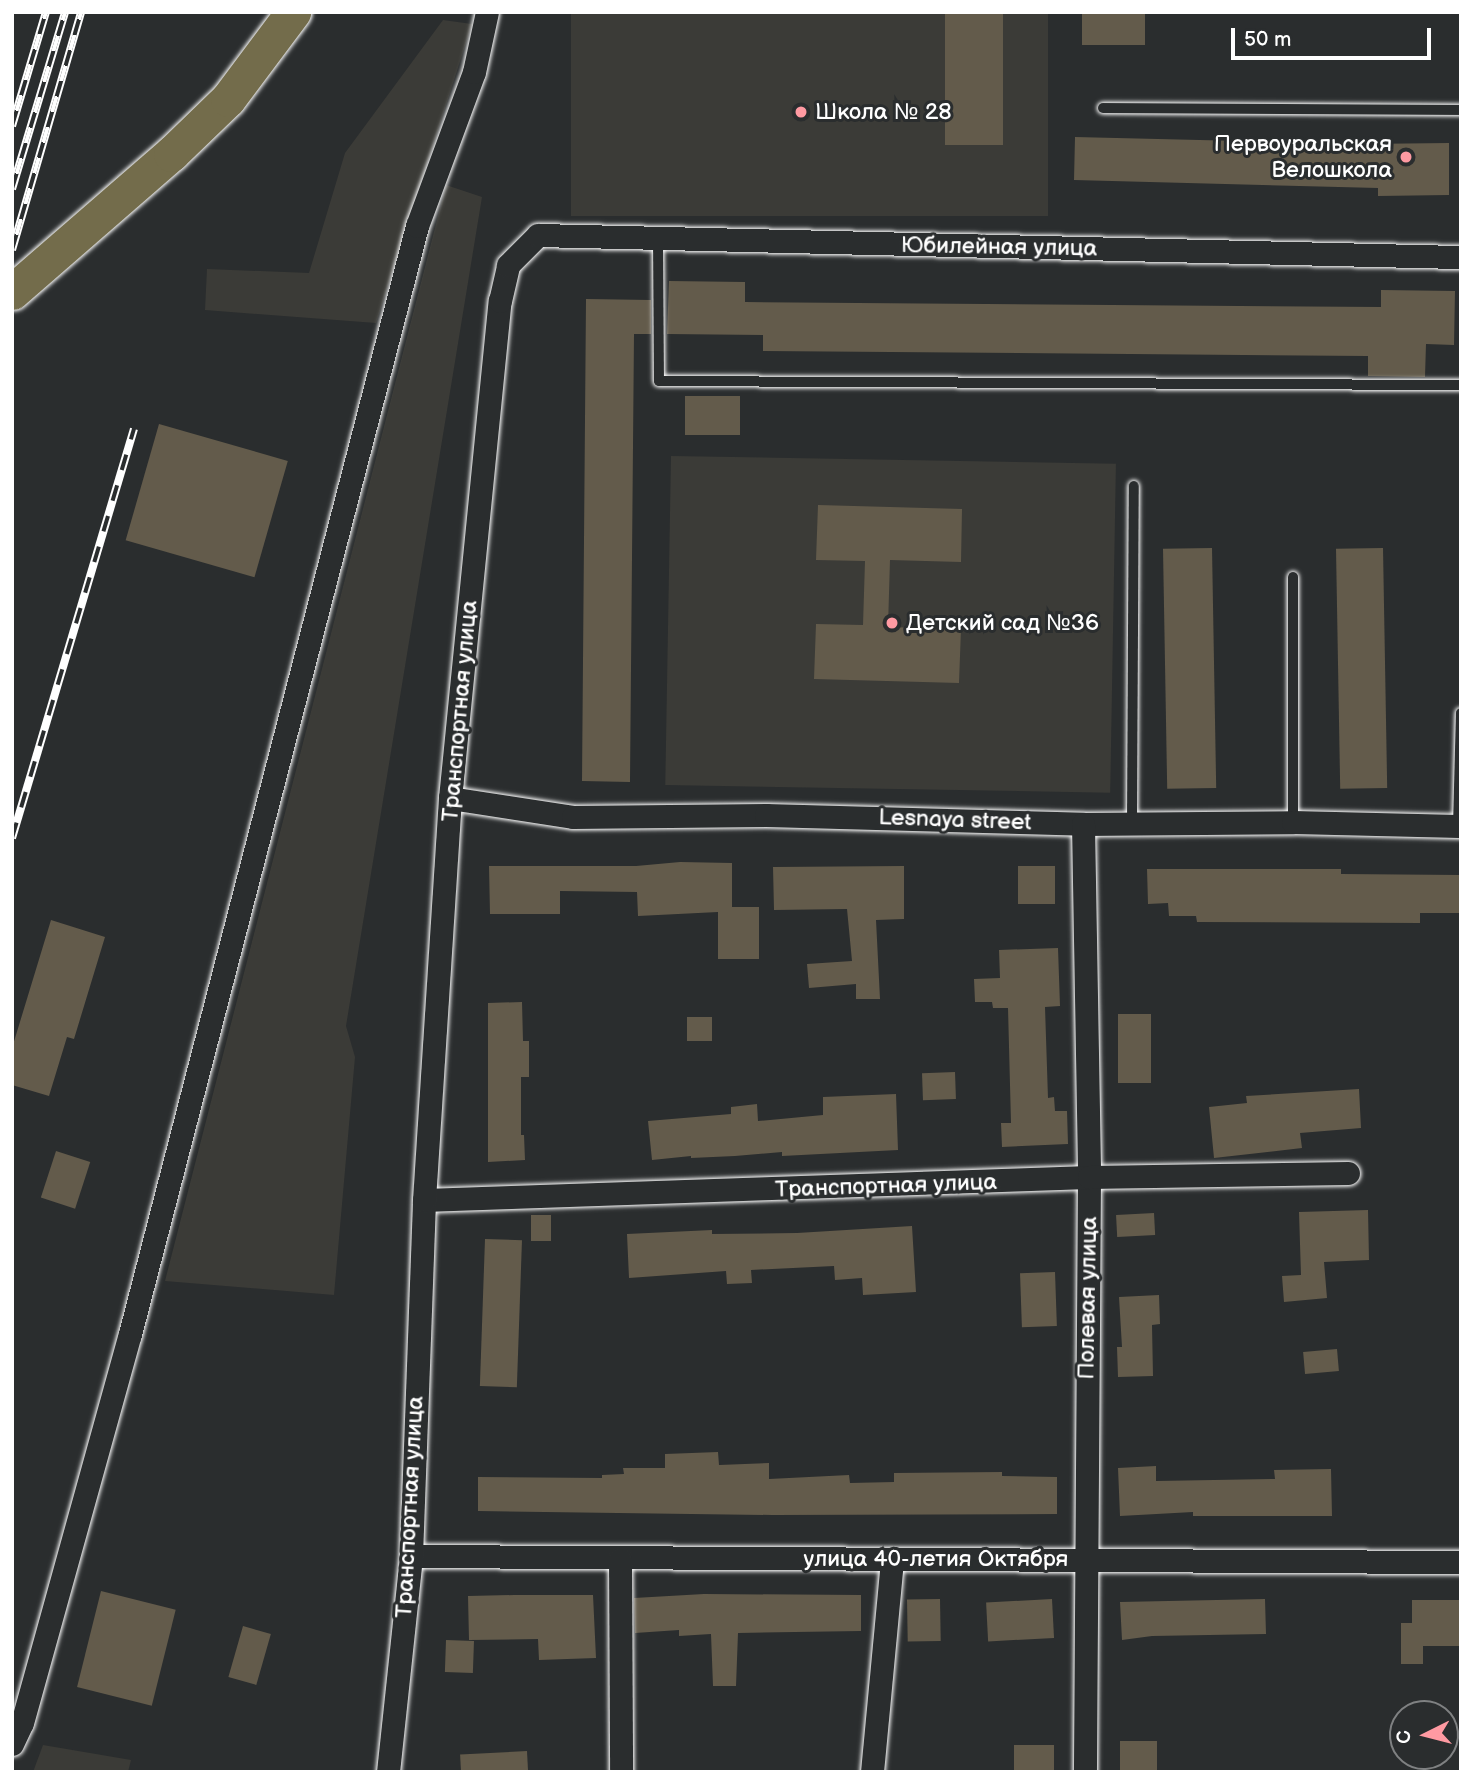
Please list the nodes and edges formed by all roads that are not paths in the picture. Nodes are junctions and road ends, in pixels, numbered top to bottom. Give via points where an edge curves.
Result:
1 (293, 12) edge
2 (487, 12) edge
3 (1103, 108) dead end
4 (1461, 110) edge
5 (538, 234) joint
6 (658, 239) junction
7 (1461, 257) edge
8 (12, 292) edge
9 (1461, 385) edge
10 (1134, 486) dead end
11 (1293, 577) dead end
12 (1461, 712) edge
13 (450, 798) junction
14 (1293, 822) junction
15 (1132, 823) junction
16 (1083, 824) junction
17 (1460, 826) edge
18 (1348, 1173) dead end
19 (1089, 1177) junction
20 (424, 1200) junction
21 (411, 1556) junction
22 (620, 1559) junction
23 (892, 1559) junction
24 (1085, 1559) junction
25 (1461, 1562) edge
26 (12, 1744) edge
27 (388, 1772) edge
28 (621, 1772) edge
29 (872, 1772) edge
30 (1085, 1772) edge

1 - 8 main road via 228,99
2 - 26 street via 474,72 417,226 130,1334 22,1723
3 - 4 lane
5 - 6 street, Юбилейная улица
5 - 13 street, Транспортная улица via 508,265 500,301
6 - 7 street, Юбилейная улица
6 - 9 lane via 659,381
10 - 15 lane
11 - 14 lane
12 - 17 lane
13 - 16 street, Lesnaya street via 573,817 766,815
13 - 20 street, Транспортная улица
14 - 15 street, Lesnaya street
14 - 17 street, Lesnaya street
15 - 16 street, Lesnaya street
16 - 19 street, Полевая улица
18 - 19 street, Транспортная улица
19 - 20 street, Транспортная улица
19 - 24 street, Полевая улица
20 - 21 street, Транспортная улица
21 - 22 street, улица 40-летия Октября
21 - 27 street, Транспортная улица
22 - 23 street, улица 40-летия Октября
22 - 28 street
23 - 24 street, улица 40-летия Октября
23 - 29 street
24 - 25 street, улица 40-летия Октября
24 - 30 street, Полевая улица

